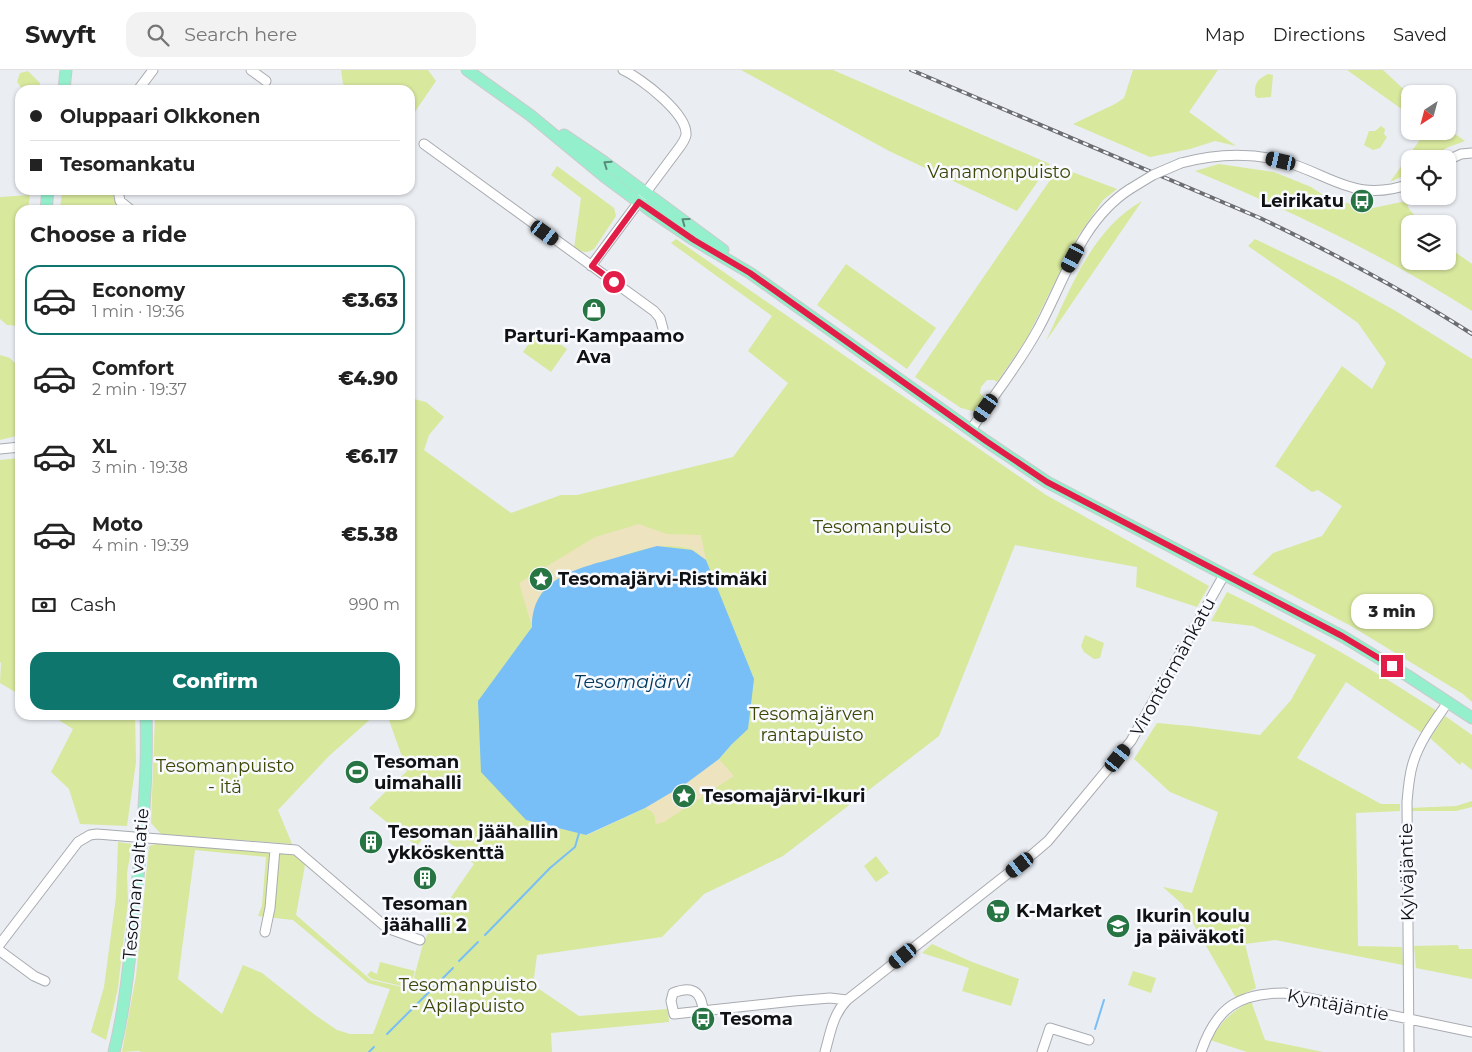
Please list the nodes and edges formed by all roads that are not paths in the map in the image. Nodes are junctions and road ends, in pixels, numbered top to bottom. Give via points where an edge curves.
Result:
1 (66, 70) edge
2 (152, 70) edge
3 (251, 70) edge
4 (467, 70) edge
5 (623, 70) edge
6 (266, 81) dead end
7 (64, 85) edge
8 (142, 85) edge
9 (530, 115) junction
10 (424, 144) dead end
11 (1472, 153) edge
12 (1456, 156) edge
13 (1401, 186) edge
14 (646, 192) junction
15 (639, 202) junction
16 (592, 266) junction
17 (750, 273) junction
18 (663, 329) dead end
19 (971, 430) junction
20 (15, 448) edge
21 (0, 449) edge
22 (1224, 575) junction
23 (1448, 702) junction
24 (1472, 718) edge
25 (146, 720) edge
26 (141, 837) junction
27 (275, 848) junction
28 (265, 932) dead end
29 (420, 940) dead end
30 (0, 944) edge
31 (0, 951) edge
32 (45, 981) dead end
33 (846, 1000) junction
34 (703, 1010) dead end
35 (1409, 1019) junction
36 (1472, 1032) edge
37 (1089, 1040) dead end
38 (114, 1052) edge
39 (825, 1052) edge
40 (1042, 1052) edge
41 (1201, 1052) edge
42 (1409, 1052) edge

1 - 7 main road
2 - 8 street
3 - 6 street
4 - 9 main road
5 - 14 street via 666,102 685,128 684,140
14 -> 9 main road
9 - 15 main road
10 - 16 street
11 - 12 street
13 - 19 street, bridge via 1364,190 1281,161 1240,154 1181,163 1153,175 1111,205 1090,228 1037,332
14 - 15 street
17 -> 14 main road
15 - 16 street
15 - 17 main road
16 - 18 street via 654,311
17 - 19 main road
19 - 22 main road via 1047,482
20 - 21 street
22 - 23 main road via 1342,636
22 - 33 street, Virontörmänkatu via 1131,741 1048,841
23 - 24 main road
23 - 35 street, Kylväjäntie via 1422,742 1410,778 1407,810
25 - 26 main road, Tesoman valtatie
26 - 27 street
26 - 30 street via 97,834 78,842
26 - 38 main road, Tesoman valtatie via 130,953
27 - 28 street
27 - 29 street via 296,850 387,928
31 - 32 street
33 - 34 street via 794,1000
33 - 39 street via 836,1014
35 - 36 street, Kyntäjäntie
35 - 41 street, Kyntäjäntie via 1284,993 1263,994 1233,1004 1222,1012
35 - 42 street, Kylväjäntie
37 - 40 street via 1050,1028

